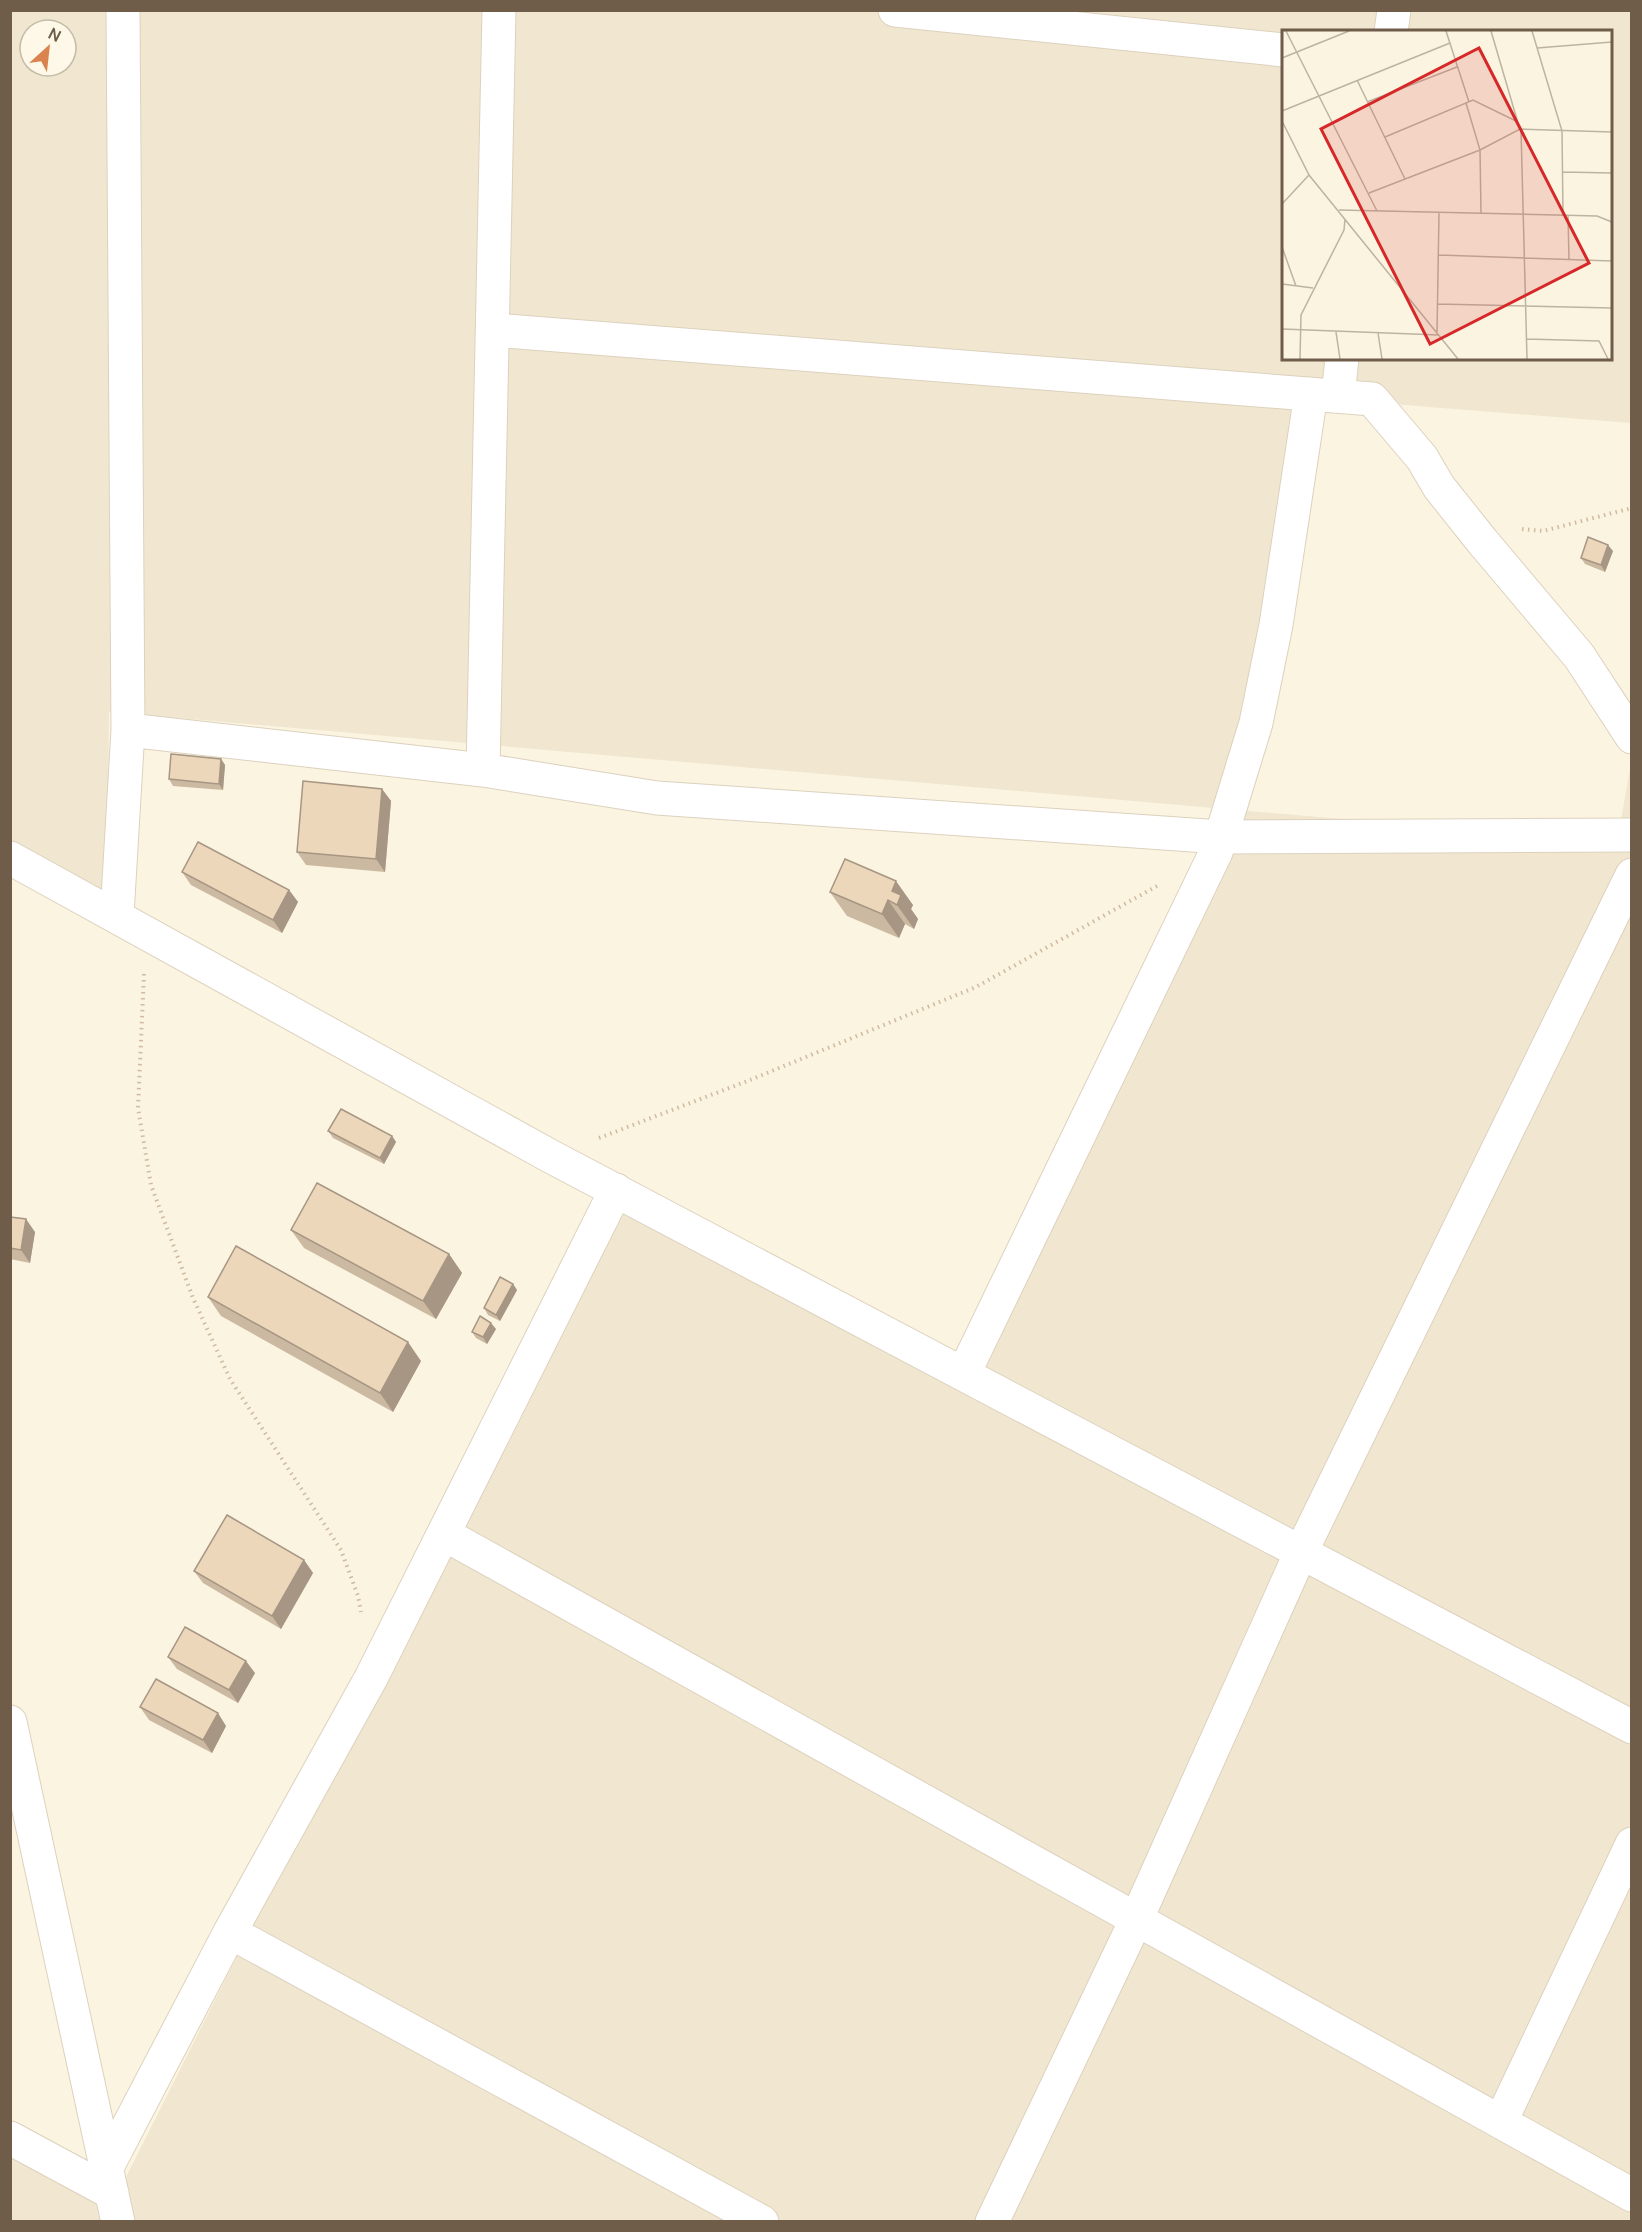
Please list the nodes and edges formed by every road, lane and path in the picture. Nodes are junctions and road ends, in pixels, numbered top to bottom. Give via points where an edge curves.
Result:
1 (123, 10) edge
2 (499, 10) edge
3 (895, 10) edge
4 (1394, 10) edge
5 (1391, 30) edge
6 (1282, 50) edge
7 (494, 330) junction
8 (1341, 360) edge
9 (1324, 395) junction
10 (1632, 508) edge
11 (1515, 526) dead end
12 (128, 730) junction
13 (1632, 737) edge
14 (483, 770) junction
15 (1632, 835) edge
16 (1221, 837) junction
17 (10, 858) edge
18 (1632, 875) edge
19 (1158, 885) dead end
20 (117, 915) junction
21 (146, 931) junction
22 (550, 1156) junction
23 (616, 1190) junction
24 (964, 1373) junction
25 (444, 1534) junction
26 (1301, 1552) junction
27 (362, 1620) dead end
28 (10, 1722) edge
29 (1632, 1727) edge
30 (1632, 1844) edge
31 (1137, 1918) junction
32 (230, 1932) junction
33 (1501, 2121) junction
34 (10, 2138) edge
35 (112, 2194) edge
36 (1632, 2194) edge
37 (762, 2222) edge
38 (992, 2222) edge

1 - 12 street
2 - 7 street
3 - 6 street
4 - 5 street
7 - 9 street
7 - 14 street
8 - 9 street
9 - 13 street via 1372,399 1382,408 1482,541 1580,656
9 - 16 street via 1258,712
10 - 11 path via 1543,531
12 - 14 street
12 - 20 street
14 - 16 street via 657,798
15 - 16 street
16 - 24 street
17 - 20 street
18 - 26 street
19 - 22 path via 976,987 750,1080
20 - 21 street
21 - 22 street
21 - 27 path via 138,1108 151,1185 193,1298 230,1379 341,1550 358,1596
22 - 23 street
23 - 24 street
23 - 25 street
24 - 26 street
25 - 31 street
25 - 32 street via 371,1678
26 - 29 street
26 - 31 street
28 - 35 street
30 - 33 street
31 - 33 street
31 - 38 street
32 - 35 street
32 - 37 street
33 - 36 street
34 - 35 street

